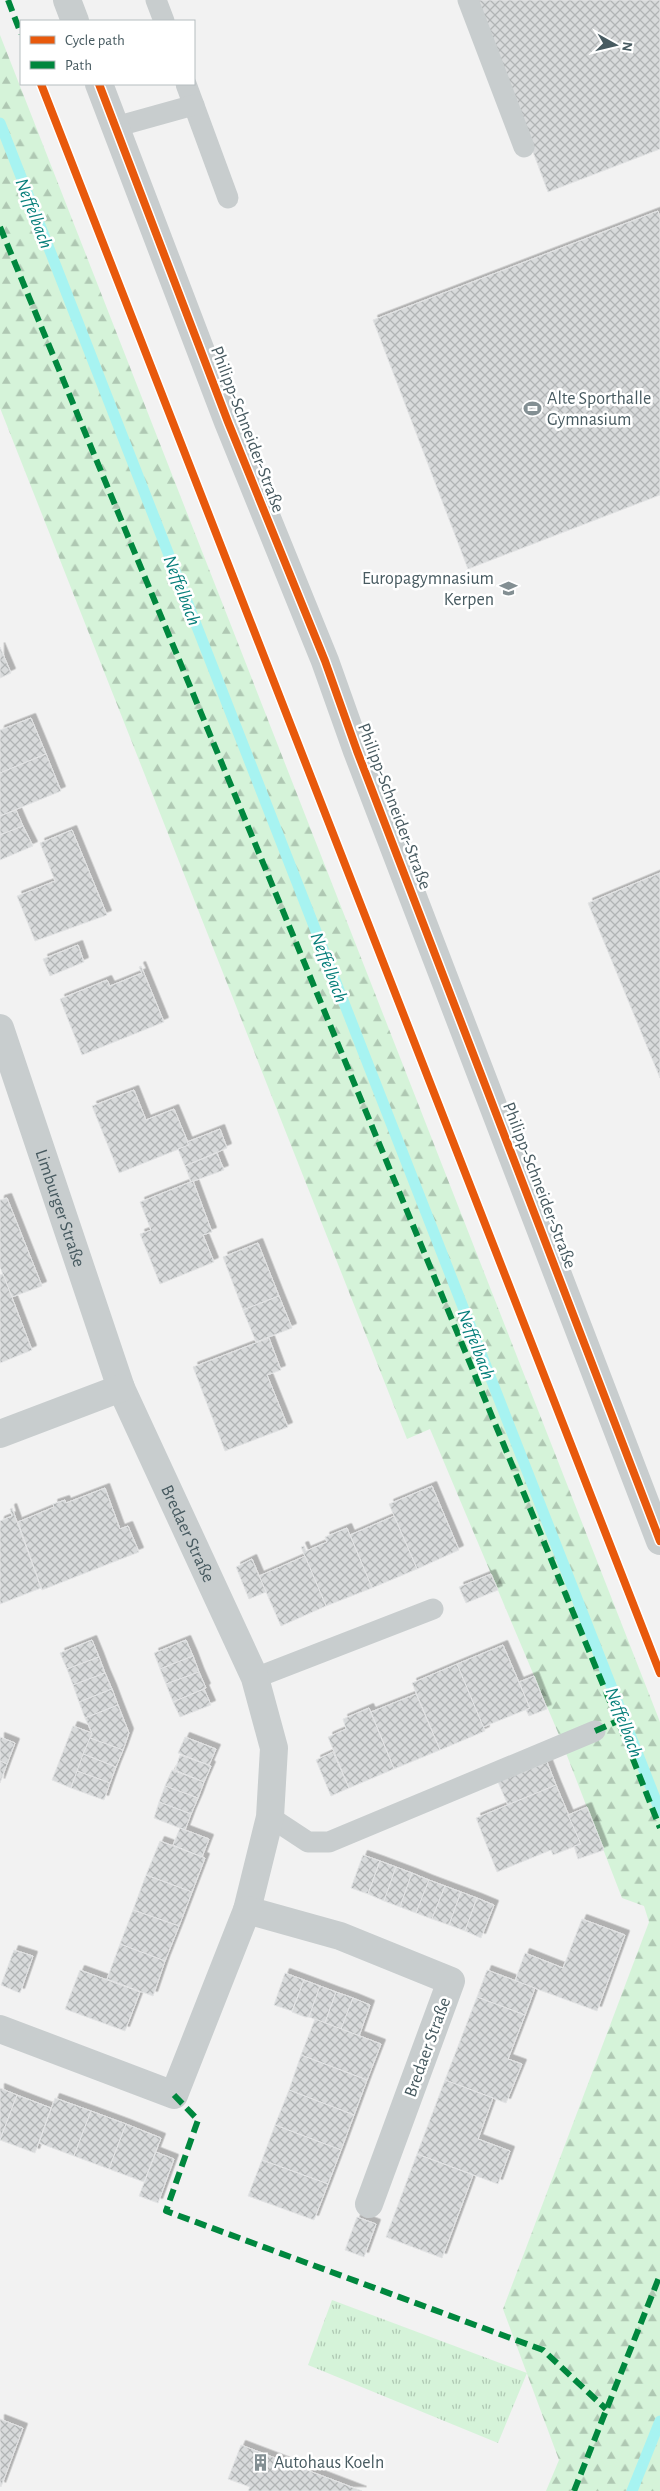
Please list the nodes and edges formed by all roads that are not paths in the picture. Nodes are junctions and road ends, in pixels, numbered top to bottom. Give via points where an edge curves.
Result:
1 (67, 0) edge
2 (156, 0) edge
3 (468, 0) edge
4 (75, 20) edge
5 (164, 20) edge
6 (99, 85) edge
7 (186, 85) edge
8 (194, 105) junction
9 (115, 127) junction
10 (524, 147) dead end
11 (228, 198) dead end
12 (0, 1028) edge
13 (121, 1388) junction
14 (0, 1434) edge
15 (660, 1541) edge
16 (433, 1609) dead end
17 (255, 1678) junction
18 (594, 1731) dead end
19 (270, 1817) junction
20 (247, 1910) junction
21 (0, 2029) edge
22 (369, 2204) dead end

1 - 4 street
2 - 5 lane
3 - 10 lane
6 - 9 street, Philipp-Schneider-Straße
7 - 8 lane
8 - 9 lane
8 - 11 lane
9 - 15 street, Philipp-Schneider-Straße via 325,661 360,760
12 - 13 street, Limburger Straße
13 - 14 street
13 - 17 street, Bredaer Straße
16 - 17 lane
17 - 19 street, Bredaer Straße via 274,1748
18 - 19 lane via 329,1842 308,1842
19 - 20 street, Bredaer Straße
20 - 21 street, Bredaer Straße via 174,2095
20 - 22 street, Bredaer Straße via 340,1936 452,1981

